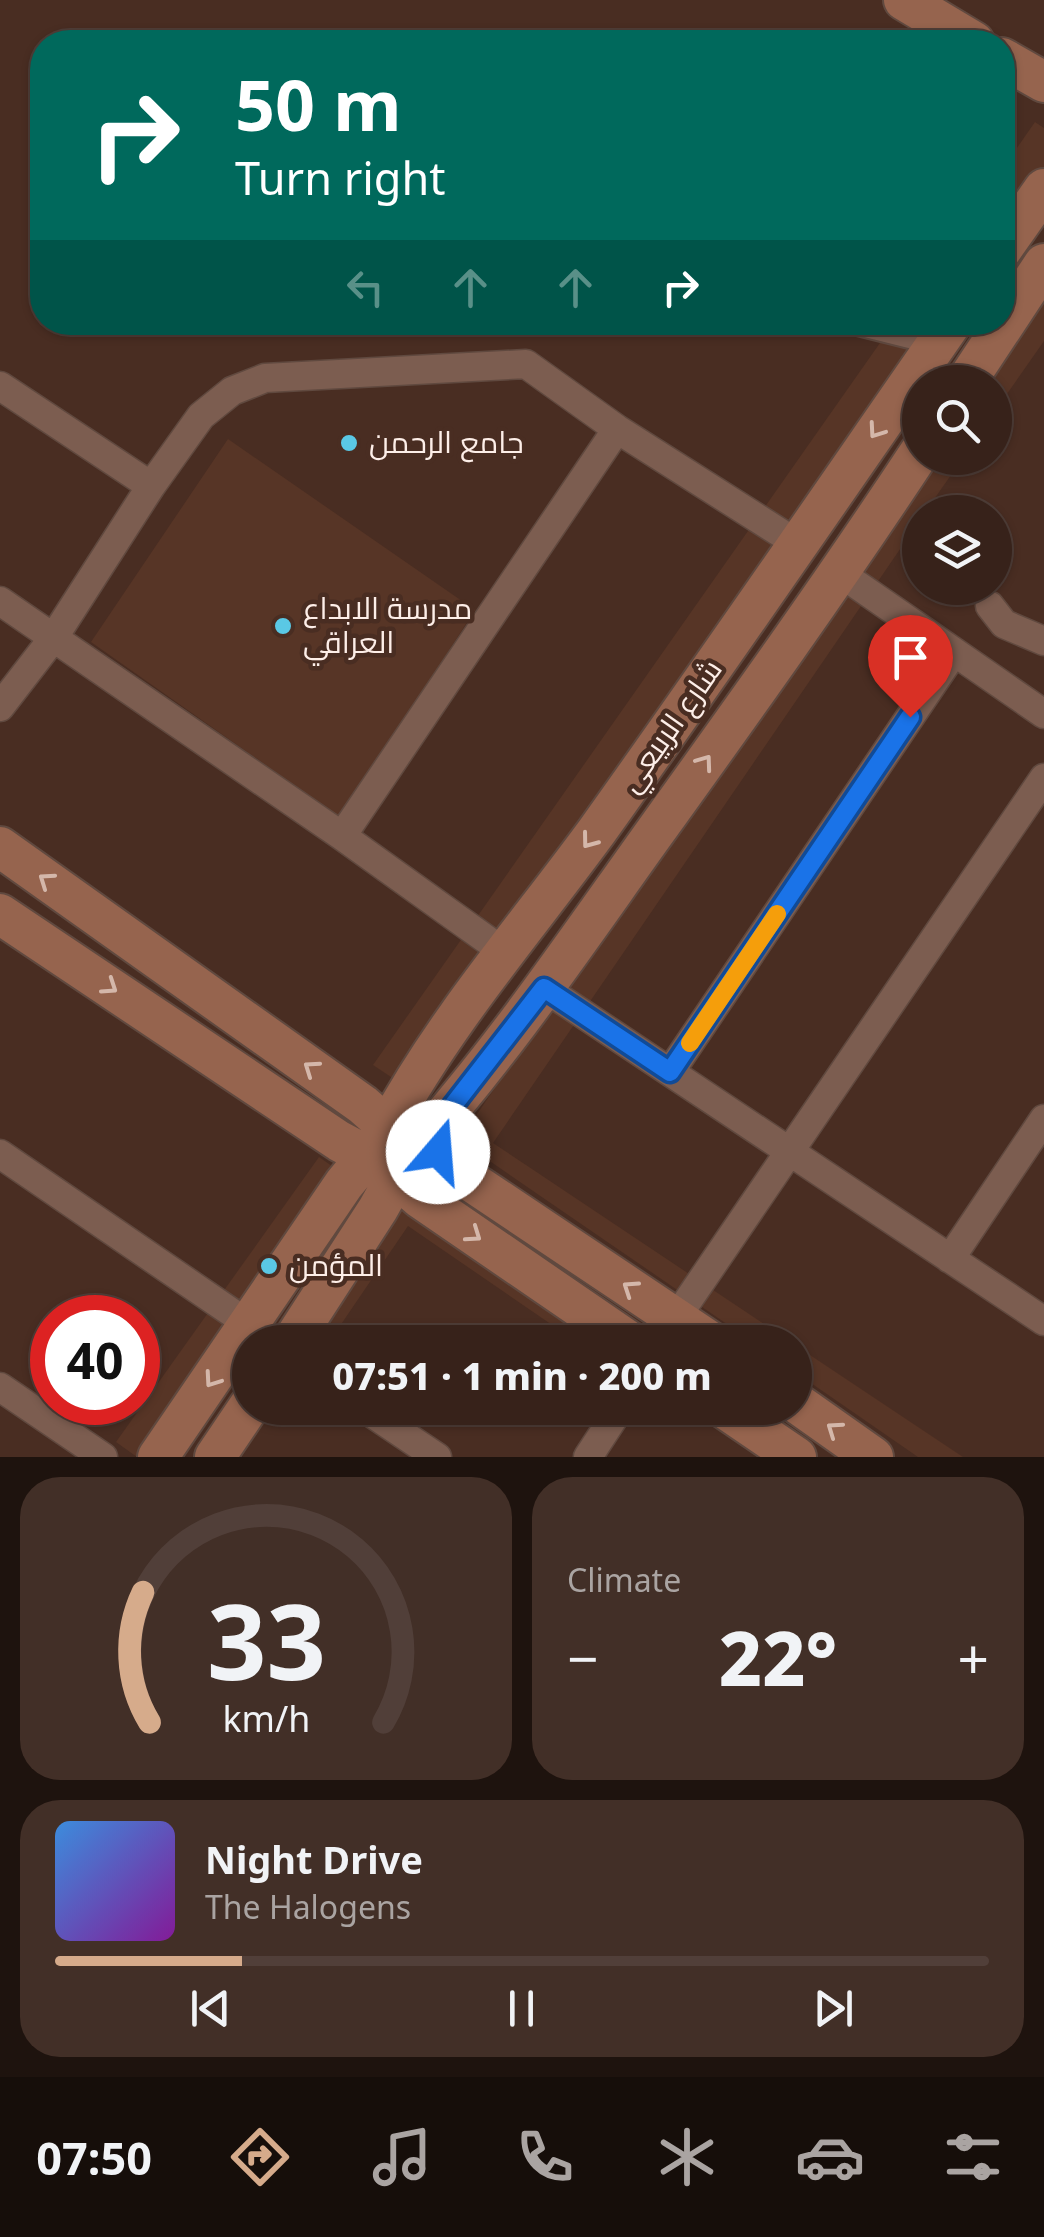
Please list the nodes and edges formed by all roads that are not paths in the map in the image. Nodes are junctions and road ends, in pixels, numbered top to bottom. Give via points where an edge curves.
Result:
1 (904, 0) edge
2 (954, 30) edge
3 (1015, 65) edge
4 (1044, 82) edge
5 (1044, 190) edge
6 (1015, 231) edge
7 (1044, 264) edge
8 (1015, 308) edge
9 (943, 335) edge
10 (997, 335) edge
11 (977, 365) edge
12 (0, 386) edge
13 (617, 430) junction
14 (905, 475) edge
15 (151, 486) junction
16 (798, 544) junction
17 (840, 573) junction
18 (0, 601) edge
19 (990, 606) dead end
20 (54, 637) junction
21 (1044, 641) edge
22 (954, 652) junction
23 (0, 707) edge
24 (1044, 714) edge
25 (1044, 778) edge
26 (342, 836) junction
27 (0, 847) edge
28 (0, 914) edge
29 (504, 952) junction
30 (544, 988) junction
31 (670, 1072) junction
32 (1043, 1121) edge
33 (392, 1152) junction
34 (790, 1152) junction
35 (0, 1154) edge
36 (950, 1259) junction
37 (676, 1318) junction
38 (1044, 1321) edge
39 (250, 1325) joint
40 (301, 1325) edge
41 (609, 1325) edge
42 (686, 1325) edge
43 (232, 1351) edge
44 (0, 1387) edge
45 (812, 1414) edge
46 (237, 1425) edge
47 (389, 1425) edge
48 (609, 1425) edge
49 (749, 1425) edge
50 (103, 1457) edge
51 (158, 1457) edge
52 (215, 1457) edge
53 (437, 1457) edge
54 (588, 1457) edge
55 (796, 1457) edge
56 (873, 1457) edge

1 - 2 street
3 - 4 street
5 - 6 street
7 - 8 street
9 -> 16 street, شارع الربيعي
10 - 11 street
12 - 15 street
13 - 15 street via 526,364 265,378 232,391 201,416
13 - 16 street
13 - 26 street
14 - 17 street, شارع الربيعي
15 - 20 street
16 -> 29 street, شارع الربيعي
17 - 22 street
30 -> 17 street, شارع الربيعي
18 - 20 street
19 - 21 street via 1004,624
20 - 23 street
20 - 26 street
22 - 24 street
22 - 31 street
25 - 34 street
26 - 29 street
33 -> 27 street
28 -> 33 street
29 - 33 street, شارع الربيعي
30 - 31 street
30 - 33 street, شارع الربيعي
31 - 34 street
32 - 36 street
37 -> 33 street
33 - 39 street, شارع الربيعي
33 - 40 street, شارع الربيعي
33 -> 41 street
34 - 36 street
34 - 37 street
35 - 39 street
36 - 38 street
37 - 42 street
43 -> 51 street, شارع الربيعي
44 - 50 street
56 -> 45 street
46 - 52 street
47 - 53 street
48 - 54 street
49 - 55 street

